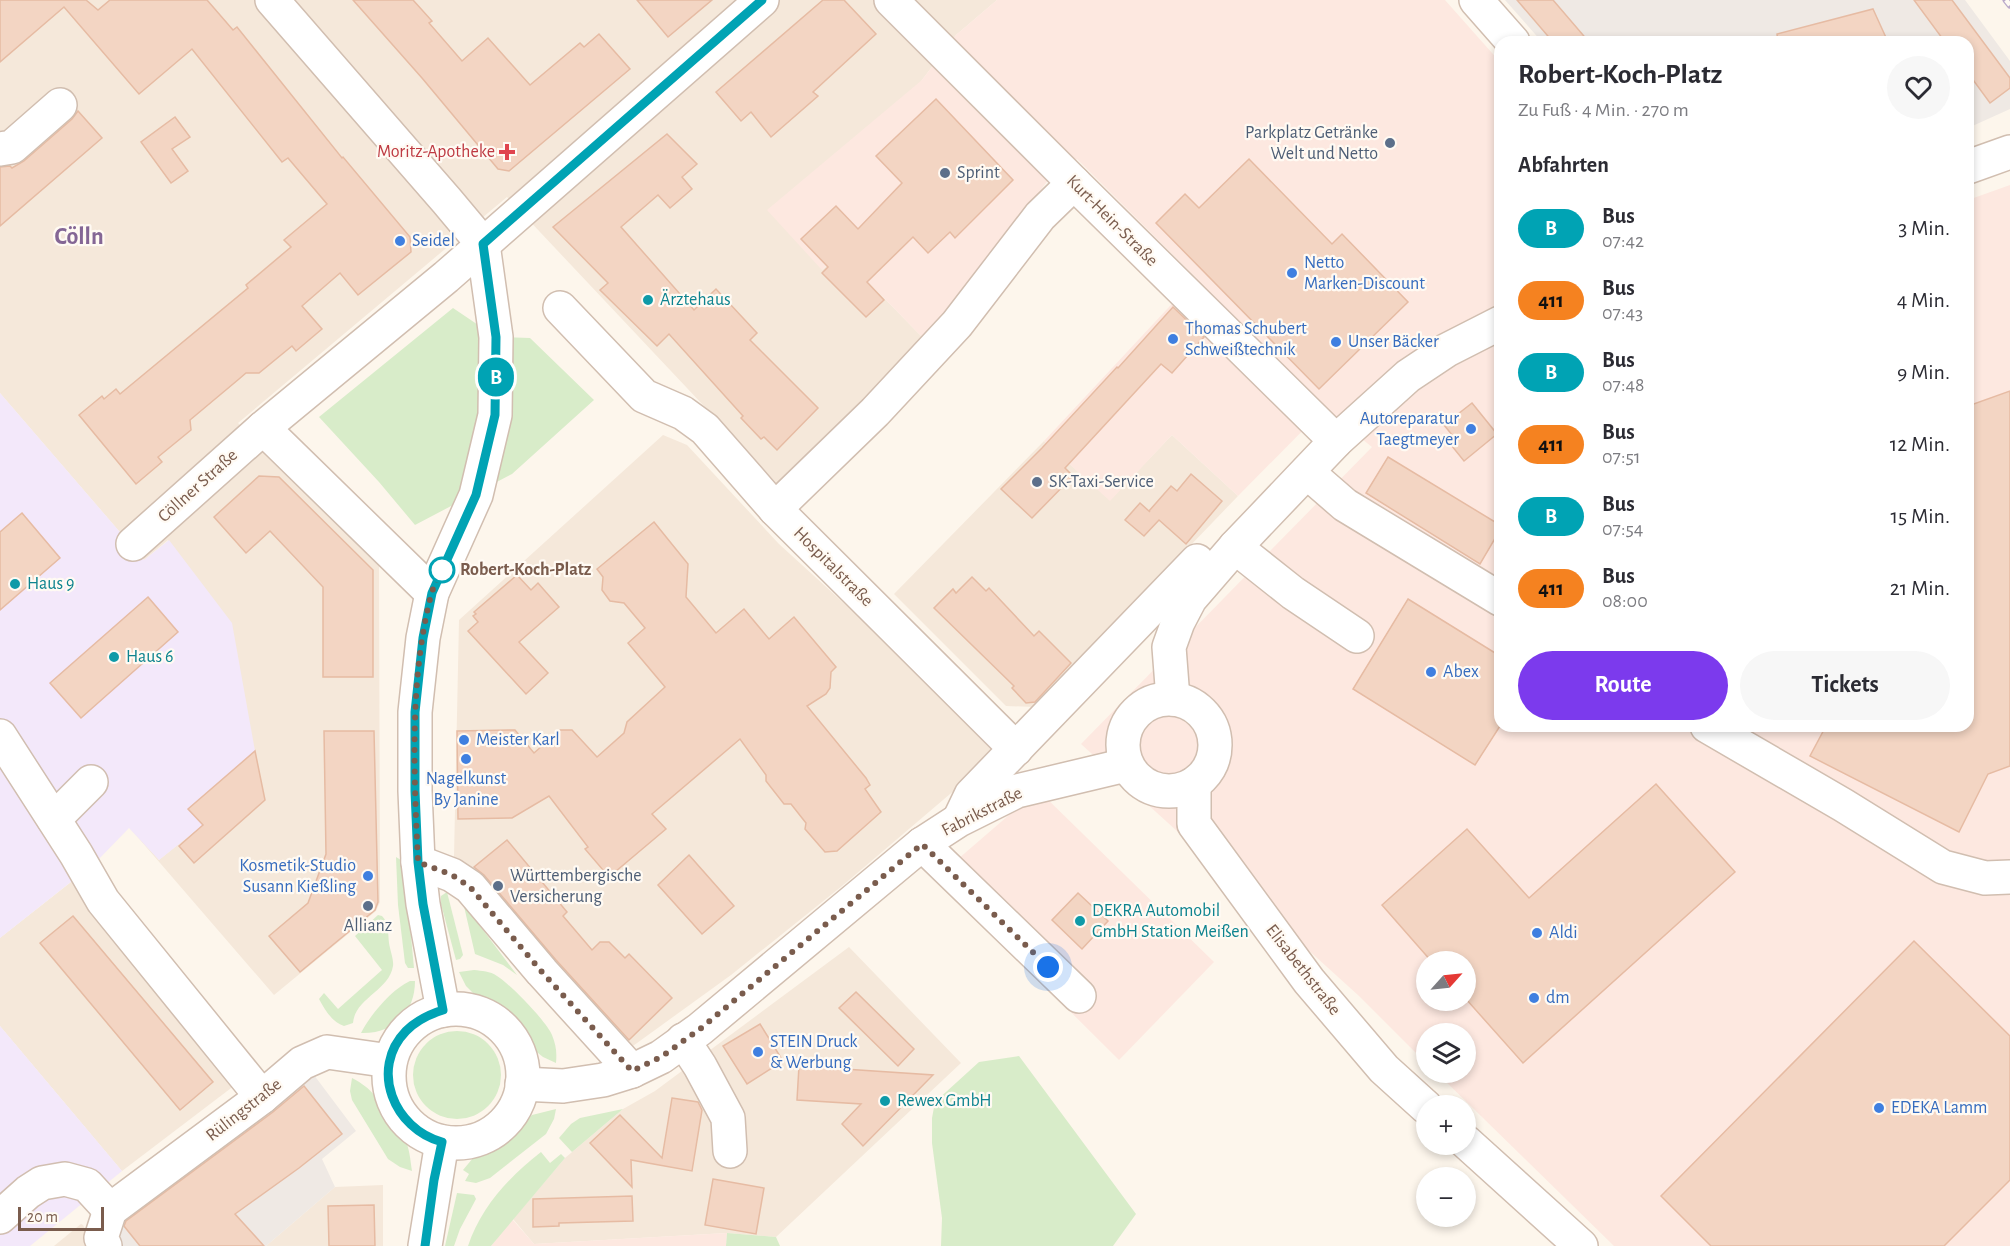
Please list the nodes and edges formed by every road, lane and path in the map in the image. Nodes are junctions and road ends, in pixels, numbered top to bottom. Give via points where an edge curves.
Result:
1 (272, 0) edge
2 (762, 0) edge
3 (891, 0) edge
4 (1476, 0) edge
5 (1508, 36) edge
6 (60, 105) dead end
7 (0, 149) edge
8 (2010, 153) edge
9 (1974, 165) edge
10 (1074, 183) junction
11 (483, 244) junction
12 (560, 309) dead end
13 (1494, 326) edge
14 (263, 428) junction
15 (1321, 457) junction
16 (775, 509) junction
17 (133, 544) dead end
18 (1235, 547) junction
19 (432, 593) junction
20 (1494, 595) edge
21 (1357, 636) dead end
22 (1173, 699) junction
23 (1717, 732) edge
24 (0, 736) edge
25 (1016, 748) junction
26 (1126, 765) junction
27 (91, 782) dead end
28 (1194, 784) junction
29 (54, 819) junction
30 (959, 820) junction
31 (922, 844) junction
32 (2010, 853) edge
33 (418, 862) junction
34 (1997, 877) edge
35 (1079, 996) dead end
36 (443, 1010) junction
37 (683, 1040) junction
38 (390, 1061) junction
39 (632, 1071) junction
40 (522, 1084) junction
41 (262, 1097) junction
42 (1416, 1098) edge
43 (442, 1142) junction
44 (730, 1151) dead end
45 (1476, 1152) edge
46 (110, 1210) junction
47 (0, 1217) edge
48 (105, 1246) edge
49 (425, 1246) edge
50 (1581, 1246) edge

1 - 11 street
2 - 11 street
3 - 10 street, Kurt-Hein-Straße
4 - 5 street
6 - 7 street via 12,147
8 - 9 street
10 - 15 street, Kurt-Hein-Straße
10 - 16 street via 1040,216 957,324 875,412
11 - 14 street
11 - 19 street via 496,337 495,415 476,495
12 - 16 street, Hospitalstraße via 644,396 682,413 705,429
13 - 15 street via 1408,376
14 - 17 street, Cöllner Straße
14 - 19 street
15 - 18 street
15 - 20 street, Kurt-Hein-Straße via 1345,505
15 - 25 street via 1255,501
16 - 25 street, Hospitalstraße
18 - 21 street
18 - 22 street via 1190,599 1178,622 1169,647
19 - 33 street via 415,712
22 - 26 street via 1150,702 1130,720 1124,733
22 - 28 street via 1202,712 1215,741 1208,771
23 - 34 street via 1943,867
24 - 29 street
25 - 30 street via 971,795
26 - 28 street via 1149,788 1164,792
26 - 30 street, Fabrikstraße via 1017,790
27 - 29 street
28 - 42 street, Elisabethstraße via 1194,824 1309,981 1384,1069
29 - 41 street via 103,901
30 - 31 street, Fabrikstraße
31 - 35 street
31 - 37 street, Fabrikstraße
32 - 34 street
33 - 36 street
33 - 39 street via 452,875 470,887
36 - 38 street via 407,1030
36 - 40 street via 476,1012 506,1032 520,1059
37 - 39 street, Fabrikstraße via 661,1057
37 - 44 street via 728,1118
38 - 41 street, Rülingstraße via 327,1052 302,1063
38 - 43 street via 389,1082 400,1113 421,1134
39 - 40 street, Fabrikstraße via 563,1086
40 - 43 street via 508,1118 493,1132 474,1141
41 - 46 street, Rülingstraße
43 - 49 street
45 - 50 street
46 - 47 street via 87,1185 65,1179 42,1183
46 - 48 street via 101,1238

